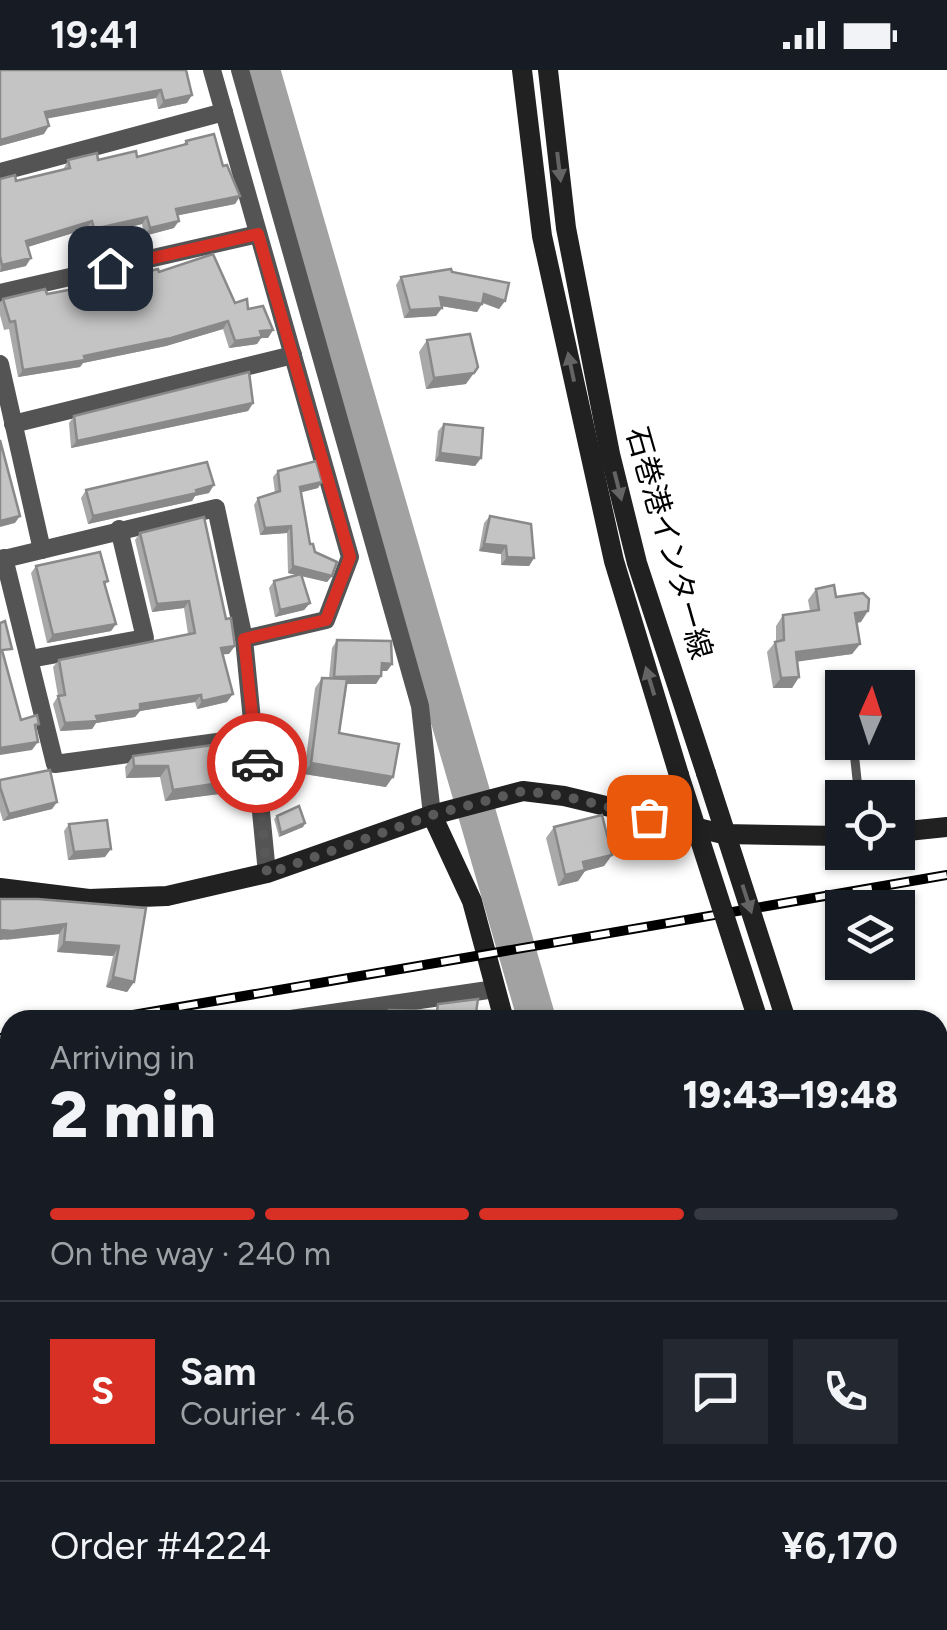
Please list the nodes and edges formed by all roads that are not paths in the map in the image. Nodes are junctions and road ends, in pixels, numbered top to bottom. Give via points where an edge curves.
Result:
1 (212, 70) edge
2 (240, 70) edge
3 (522, 70) edge
4 (548, 70) edge
5 (224, 112) junction
6 (0, 172) edge
7 (258, 234) junction
8 (0, 293) edge
9 (293, 355) junction
10 (0, 364) edge
11 (13, 424) junction
12 (119, 529) junction
13 (42, 550) junction
14 (2, 559) edge
15 (244, 639) junction
16 (30, 659) junction
17 (254, 737) junction
18 (441, 813) junction
19 (947, 827) edge
20 (915, 830) edge
21 (825, 836) edge
22 (267, 874) junction
23 (0, 888) edge
24 (495, 989) junction
25 (352, 1010) edge
26 (501, 1010) edge
27 (755, 1010) edge
28 (783, 1010) edge

1 - 5 street
2 - 18 street via 420,706
27 -> 3 main road, 石巻港インター線, bridge via 614,561 542,236
4 -> 28 main road, 石巻港インター線, bridge via 566,228 637,563
5 - 6 street
5 - 7 street
7 - 8 street
7 - 9 street
9 - 11 street
9 - 15 street via 350,557 326,620
10 - 11 street
11 - 13 street
12 - 13 street
12 - 15 street via 216,508
12 - 16 street via 145,638
13 - 14 street
14 - 16 street
15 - 17 street
16 - 17 street via 54,764
17 - 22 street
18 - 21 main road via 523,791 723,834
18 - 22 main road
18 - 24 main road
19 - 20 main road
22 - 23 main road via 167,896 89,899
24 - 25 street
24 - 26 main road

